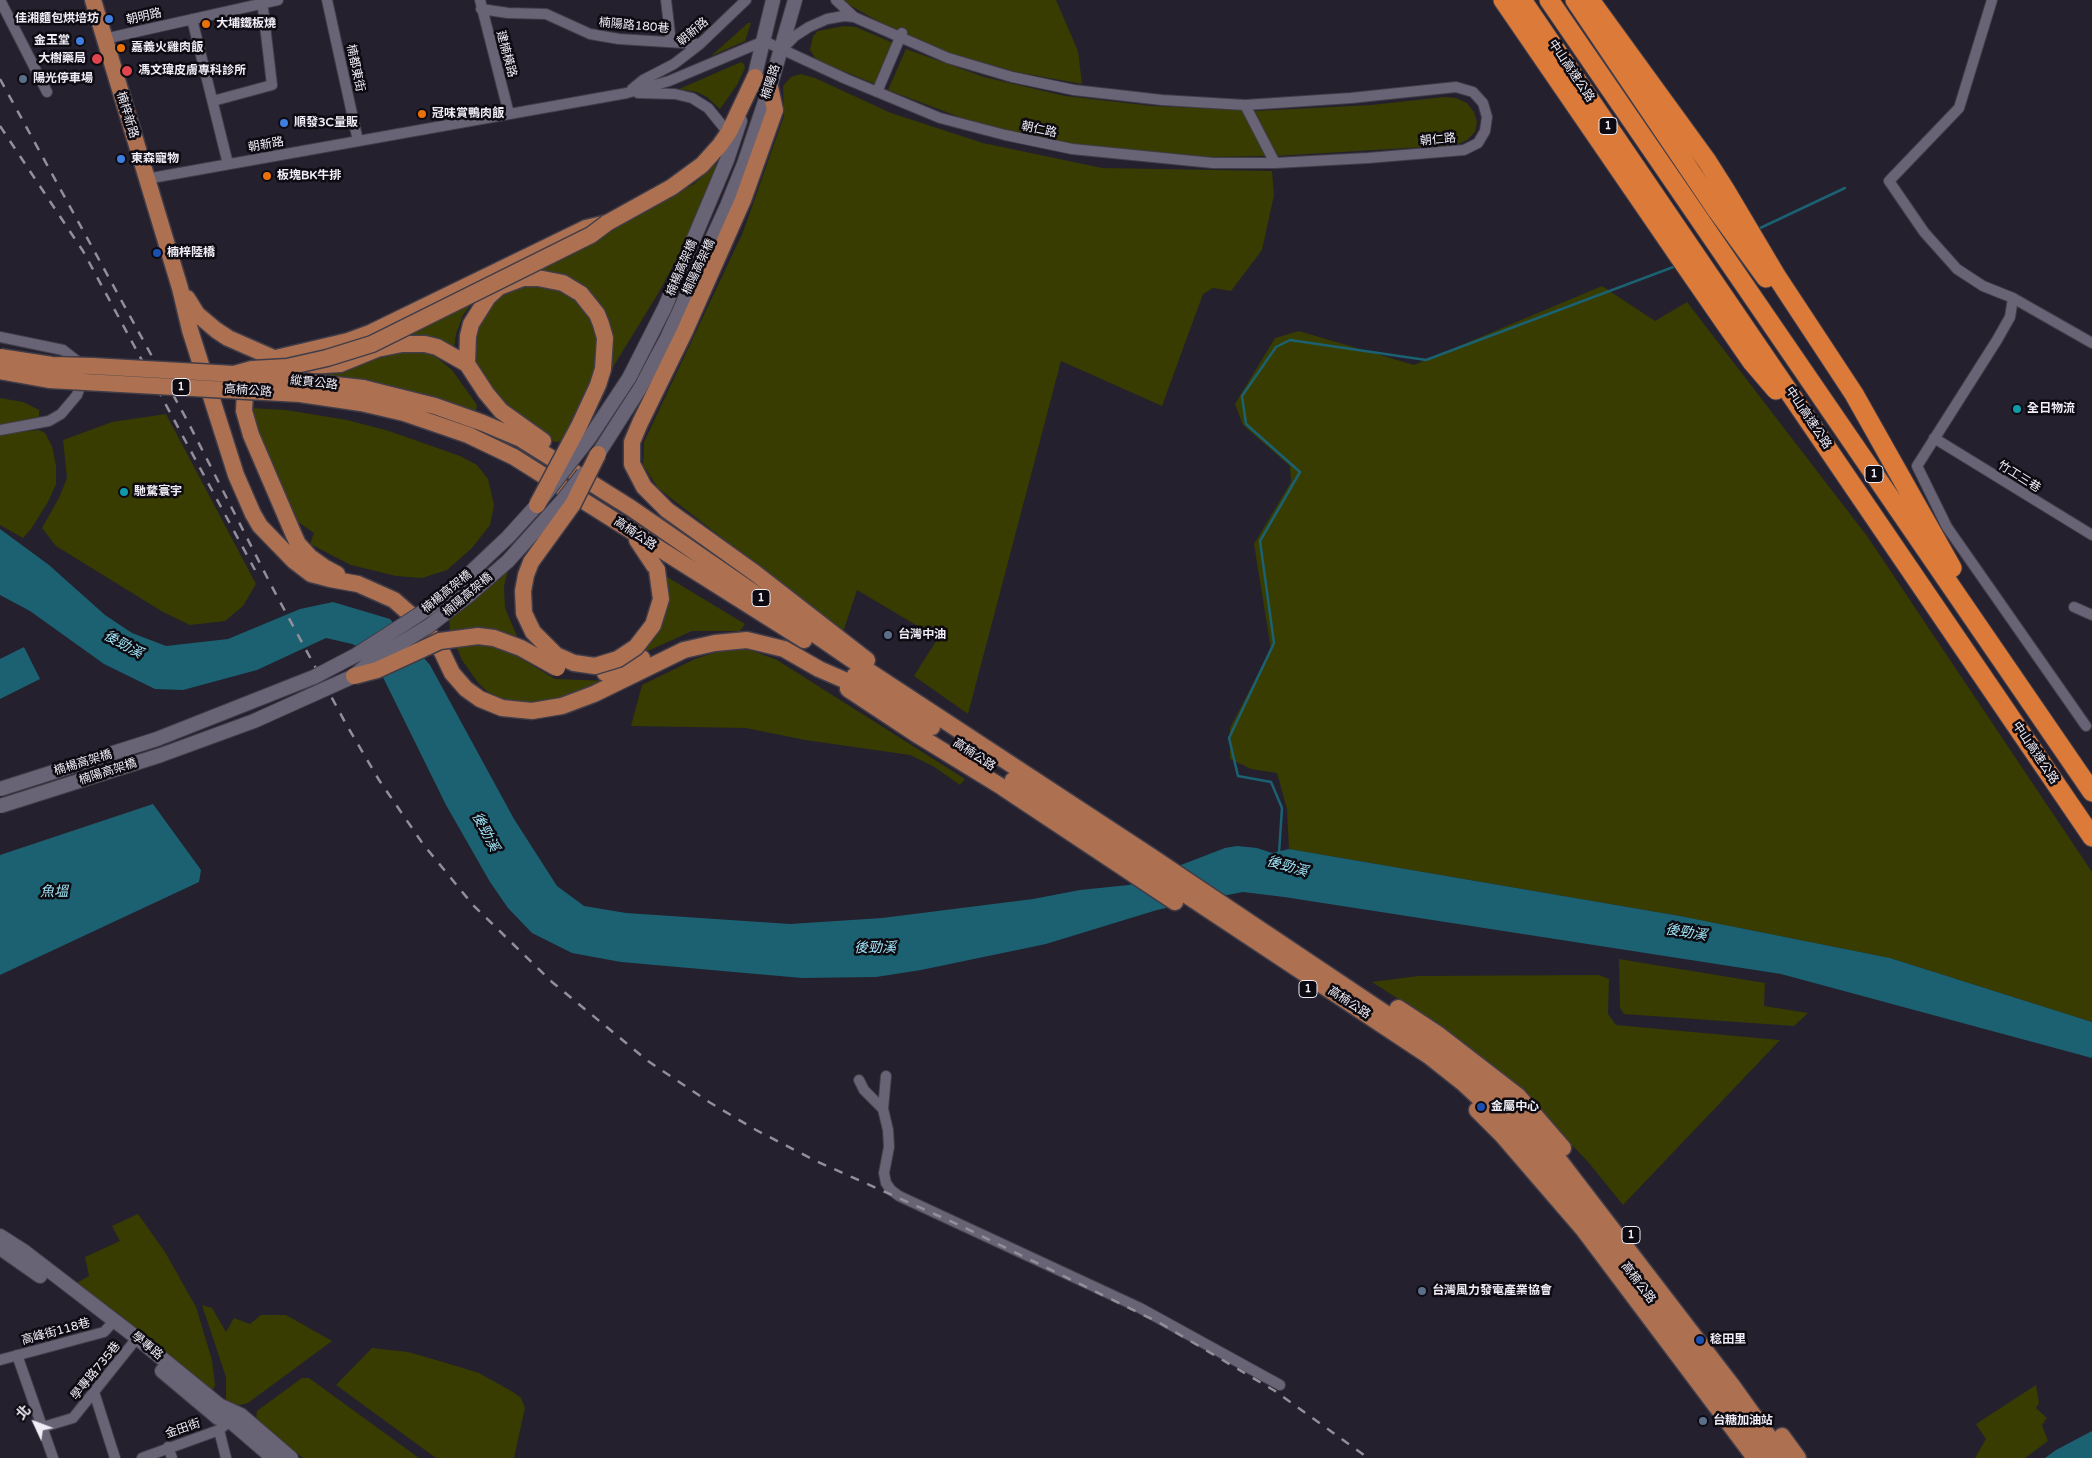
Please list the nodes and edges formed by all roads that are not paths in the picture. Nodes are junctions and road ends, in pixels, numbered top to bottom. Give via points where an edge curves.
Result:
1 (0, 0) edge
2 (93, 0) edge
3 (278, 0) edge
4 (327, 0) edge
5 (666, 0) edge
6 (746, 0) edge
7 (774, 0) edge
8 (795, 0) edge
9 (836, 0) edge
10 (1488, 0) edge
11 (1503, 0) edge
12 (1522, 0) edge
13 (1549, 0) edge
14 (1576, 0) edge
15 (1590, 0) edge
16 (1992, 0) edge
17 (263, 2) edge
18 (480, 5) edge
19 (854, 17) junction
20 (192, 20) junction
21 (901, 36) junction
22 (104, 39) junction
23 (764, 41) junction
24 (671, 42) junction
25 (700, 44) junction
26 (782, 49) junction
27 (755, 77) joint
28 (770, 87) junction
29 (46, 92) dead end
30 (877, 92) junction
31 (627, 93) junction
32 (212, 102) junction
33 (1245, 106) junction
34 (508, 114) junction
35 (731, 136) junction
36 (358, 141) junction
37 (1275, 163) junction
38 (228, 164) junction
39 (744, 164) joint
40 (146, 179) junction
41 (1638, 198) junction
42 (607, 223) junction
43 (1743, 235) junction
44 (1690, 260) junction
45 (180, 288) junction
46 (2013, 298) junction
47 (0, 337) edge
48 (2092, 343) edge
49 (0, 357) edge
50 (276, 358) junction
51 (467, 364) junction
52 (0, 371) edge
53 (234, 374) junction
54 (362, 396) junction
55 (0, 430) edge
56 (1934, 438) junction
57 (598, 454) junction
58 (589, 482) junction
59 (537, 505) junction
60 (631, 532) junction
61 (2092, 535) edge
62 (358, 584) junction
63 (2074, 607) dead end
64 (2092, 615) edge
65 (747, 640) junction
66 (852, 654) junction
67 (824, 663) junction
68 (354, 676) junction
69 (2026, 697) junction
70 (898, 699) junction
71 (2086, 726) dead end
72 (0, 789) edge
73 (2092, 792) edge
74 (0, 806) edge
75 (2092, 837) edge
76 (1142, 858) junction
77 (1213, 906) junction
78 (886, 1076) dead end
79 (859, 1080) dead end
80 (883, 1109) junction
81 (0, 1236) edge
82 (0, 1248) edge
83 (111, 1324) junction
84 (135, 1342) junction
85 (17, 1356) junction
86 (0, 1360) edge
87 (1280, 1385) dead end
88 (94, 1392) junction
89 (224, 1426) junction
90 (43, 1427) junction
91 (168, 1447) junction
92 (53, 1458) edge
93 (114, 1458) edge
94 (142, 1458) edge
95 (172, 1458) edge
96 (226, 1458) edge
97 (273, 1458) edge
98 (291, 1458) edge
99 (1755, 1458) edge
100 (1769, 1458) edge
101 (1784, 1458) edge
102 (1798, 1458) edge

1 - 29 street
2 - 22 main road, 楠梓新路
3 - 17 street, 朝明路
4 - 36 street, 楠都東街
5 - 24 street
6 - 25 street, 朝新路
7 - 23 street, 楠陽路
8 - 26 street, 楠陽路
9 - 19 street, 朝仁路
10 - 41 highway
11 - 41 highway
12 - 44 highway, 中山高速公路 / 1
13 - 69 highway, 中山高速公路 / 1
14 - 43 highway
15 - 43 highway via 1707,161
16 - 46 street via 1959,108 1889,181 1924,232 1956,269 1983,286
17 - 20 street, 朝明路
17 - 32 street via 272,85
18 - 24 street, 楠陽路180巷 via 508,14 540,13 590,34
18 - 34 street, 建楠橫路
19 - 21 street, 朝仁路
19 - 26 street via 844,16 809,27
20 - 22 street, 朝明路
20 - 32 street
21 - 30 street
21 - 33 street, 朝仁路 via 948,58 1012,77 1074,90
22 - 40 main road, 楠梓新路
23 - 26 street, 朝仁路
23 - 27 street, 楠陽路
23 - 31 street, 朝新路 via 678,77
24 - 25 street, 楠陽路180巷
25 - 31 street, 朝新路
26 - 28 street, 楠陽路
26 - 30 street, 朝仁路
27 - 35 main road
28 - 39 street, 楠陽路
28 - 66 main road via 775,110 743,200 632,442 632,464 644,487 667,510 755,573
30 - 37 street, 朝仁路 via 940,118 1072,149 1213,163
31 - 34 street, 朝新路
31 - 35 street, 朝新路 via 675,94 692,98 708,108
32 - 38 street
33 - 37 street
33 - 37 street, 朝仁路 via 1456,87 1472,92 1483,104 1487,117 1485,131 1478,143 1464,150
34 - 36 street, 朝新路
35 - 42 main road via 692,173
35 - 59 street, 楠楊高架橋, bridge via 727,160 665,307 629,378 590,437
36 - 38 street, 朝新路
38 - 40 street, 朝新路
39 - 57 street, 楠陽高架橋 via 667,338
40 - 45 main road, 楠梓新路
41 - 44 highway
42 - 50 main road via 586,228 370,333
42 - 53 main road, bridge via 591,235 372,344 287,367 252,369
43 - 69 highway via 1854,394
44 - 75 highway, 中山高速公路 / 1 via 1752,362 1860,495
45 - 50 main road via 197,314 216,330
45 - 62 main road via 236,475 260,526 286,554 311,574
46 - 48 street
46 - 56 street via 2010,317
47 - 55 street via 51,346 70,354 79,366 82,382 71,405 61,414 49,421
49 - 53 main road, 高楠公路 / 1, bridge via 52,365
50 - 51 main road via 292,365 331,365 390,346 415,343 437,347
50 - 62 main road via 245,392 244,411 251,435 298,544 319,564
51 - 58 main road via 501,411 549,445
51 - 59 main road, bridge via 471,324 488,296 499,287 524,278 563,283 581,294 602,324 605,338 603,369 598,385
52 - 54 main road, 高楠公路 / 1, bridge via 49,380
53 - 54 main road, 縱貫公路 / 1, bridge
54 - 58 main road, 高楠公路 / 1 via 435,406 483,423 521,439
54 - 60 main road, 高楠公路 / 1 via 468,435 514,458
56 - 61 street, 竹工三巷
56 - 71 street via 1918,466 1947,527
57 - 60 main road, bridge via 573,504 531,562 526,575 524,613 533,632 556,655 584,666 618,659 636,647 653,625 661,598 657,570
57 - 68 street, 楠陽高架橋, bridge via 562,501 508,561 430,626 370,662
58 - 66 main road, 高楠公路 / 1
59 - 72 street, 楠楊高架橋, bridge via 455,587 429,608 356,655 314,677 157,739
60 - 67 main road, 高楠公路 / 1
62 - 65 main road via 394,600 419,622 442,652 452,673 473,695 512,711 532,712 562,706 684,650
63 - 64 street
65 - 67 main road
65 - 68 main road, bridge via 717,634 693,636 622,667 586,675 570,673 520,648 478,636 440,641 377,670
66 - 70 main road, 高楠公路 / 1
66 - 70 main road via 879,672
67 - 70 main road, 高楠公路 / 1
67 - 70 main road via 858,686
68 - 74 street, 楠陽高架橋, bridge via 254,721 170,752
69 - 73 highway, 中山高速公路 / 1
70 - 76 main road, 高楠公路 / 1
70 - 76 main road, 高楠公路 / 1 via 1002,787
76 - 77 main road, 高楠公路 / 1
76 - 77 main road, 高楠公路 / 1
77 - 99 main road, 高楠公路 / 1 via 1480,1112 1583,1229
77 - 100 main road, 高楠公路 / 1 via 1429,1056 1502,1118 1570,1193
77 - 101 main road, 高楠公路 / 1 via 1434,1046 1471,1074 1523,1122 1579,1185
77 - 102 main road, 高楠公路 / 1 via 1344,975 1439,1035 1518,1096 1609,1206
78 - 80 street
79 - 80 street via 864,1090
80 - 87 street via 889,1147 884,1173 886,1183 899,1196 1140,1308
81 - 83 street, 學專路 via 25,1252
82 - 83 street, 學專路
83 - 84 street, 學專路
83 - 85 street, 高峰街118巷 via 104,1332
84 - 88 street, 學專路735巷
84 - 89 street, 學專路
84 - 98 street, 學專路 via 219,1406 240,1415
85 - 86 street, 高峰街118巷
85 - 90 street
88 - 90 street, 學專路735巷 via 72,1418
88 - 93 street
89 - 91 street, 金田街
89 - 96 street
89 - 97 street, 學專路
90 - 92 street
91 - 94 street, 金田街
91 - 95 street

